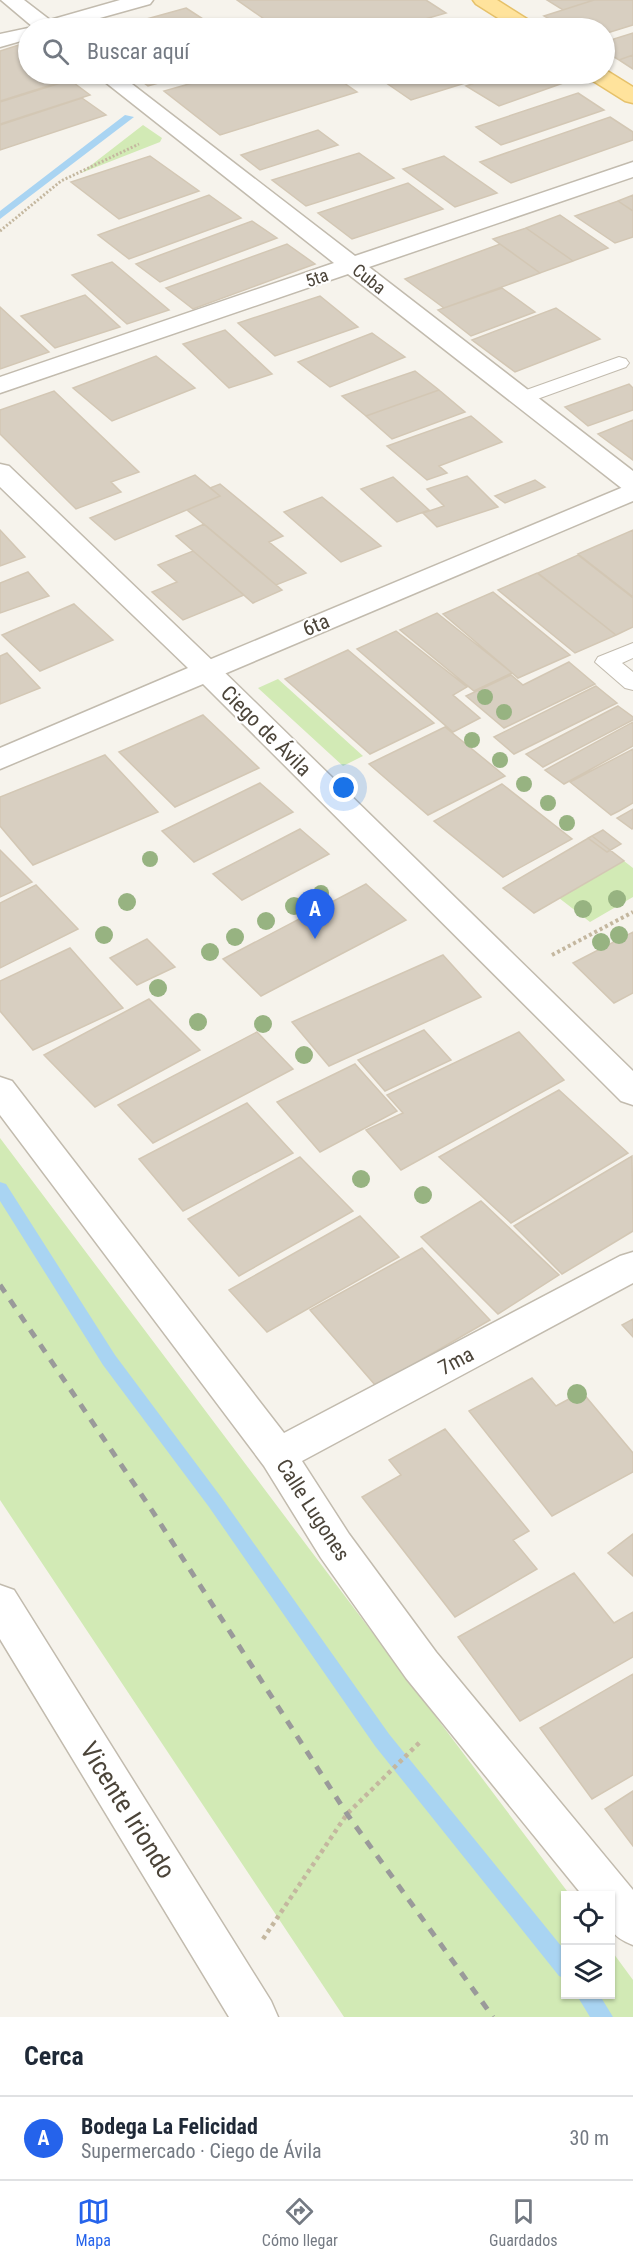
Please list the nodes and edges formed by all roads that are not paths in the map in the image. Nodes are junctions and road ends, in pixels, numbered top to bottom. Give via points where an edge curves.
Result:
1 (11, 0) edge
2 (143, 0) edge
3 (483, 0) edge
4 (30, 18) edge
5 (80, 18) edge
6 (512, 18) edge
7 (18, 35) edge
8 (0, 40) edge
9 (119, 84) edge
10 (614, 84) edge
11 (633, 96) edge
12 (633, 169) edge
13 (353, 266) junction
14 (619, 363) dead end
15 (0, 385) edge
16 (522, 398) junction
17 (0, 472) edge
18 (633, 484) edge
19 (633, 491) edge
20 (633, 650) edge
21 (207, 671) junction
22 (633, 684) edge
23 (0, 759) edge
24 (0, 1090) edge
25 (633, 1092) edge
26 (633, 1266) edge
27 (278, 1455) junction
28 (0, 1603) edge
29 (633, 1923) edge
30 (255, 2017) edge

1 - 4 street
2 - 5 street
3 - 6 main road
7 - 8 street
9 - 13 street, Cuba
10 - 11 main road
12 - 13 street, 5ta
13 - 15 street, 5ta
13 - 16 street, Cuba
14 - 16 lane
16 - 18 street, Cuba
17 - 21 street, Ciego de Ávila
19 - 21 street, 6ta
20 - 22 lane via 606,662
21 - 23 street, 6ta
21 - 25 street, Ciego de Ávila
24 - 27 street, Calle Lugones
26 - 27 street, 7ma
27 - 29 street, Calle Lugones via 335,1546 421,1665
28 - 30 street, Vicente Iriondo

